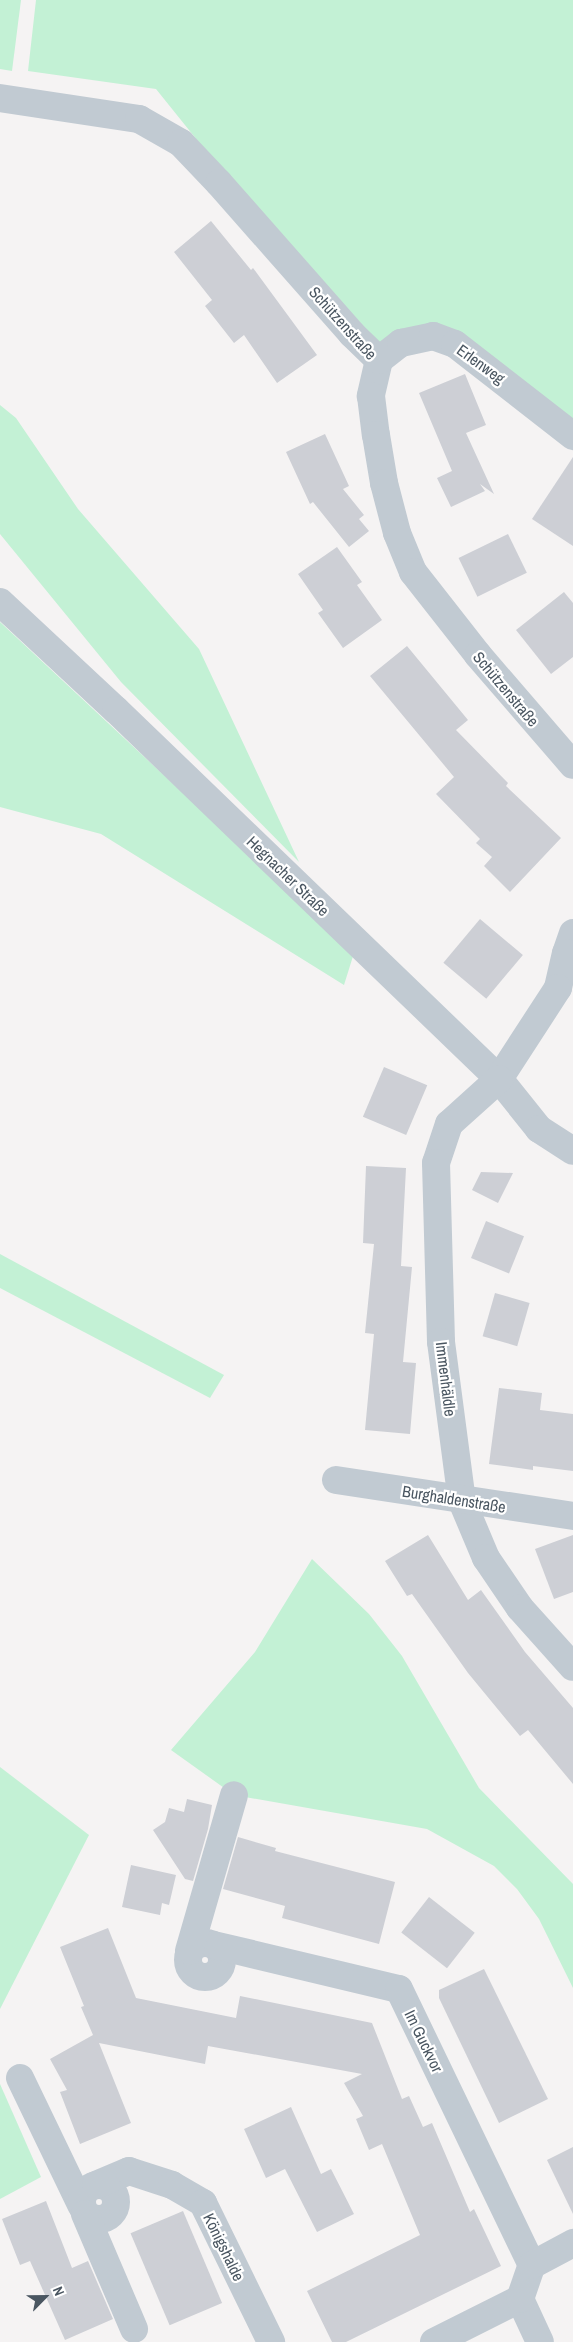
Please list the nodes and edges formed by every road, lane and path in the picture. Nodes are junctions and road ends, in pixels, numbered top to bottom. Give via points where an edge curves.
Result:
1 (0, 98) edge
2 (380, 360) junction
3 (573, 436) edge
4 (0, 602) edge
5 (573, 765) edge
6 (573, 933) edge
7 (566, 991) edge
8 (499, 1080) junction
9 (573, 1151) edge
10 (336, 1480) dead end
11 (462, 1501) junction
12 (573, 1516) edge
13 (573, 1667) edge
14 (234, 1795) dead end
15 (20, 2078) dead end
16 (87, 2201) junction
17 (573, 2243) edge
18 (532, 2265) junction
19 (520, 2299) junction
20 (134, 2329) dead end
21 (270, 2342) edge
22 (434, 2342) edge
23 (540, 2342) edge

1 - 2 street, Schützenstraße via 139,119 181,143 352,334
2 - 3 street, Erlenweg via 401,343 434,336 455,344
2 - 5 street, Schützenstraße via 371,396 376,435 397,533 414,572 478,655
4 - 8 street, Hegnacher Straße
6 - 7 street via 566,953
7 - 8 street
8 - 9 street, Hegnacher Straße via 539,1129
8 - 11 street, Immenhäldle via 449,1124 436,1163 441,1342
10 - 11 street, Burghaldenstraße
11 - 12 street, Burghaldenstraße
11 - 13 street, Immenhäldle via 486,1558 520,1608
14 - 18 street, Im Guckvor via 202,1948 399,1989
15 - 16 street
16 - 20 street
16 - 21 street, Königshalde via 129,2172 172,2185 203,2203
17 - 18 street
18 - 19 street
19 - 22 street
19 - 23 street

